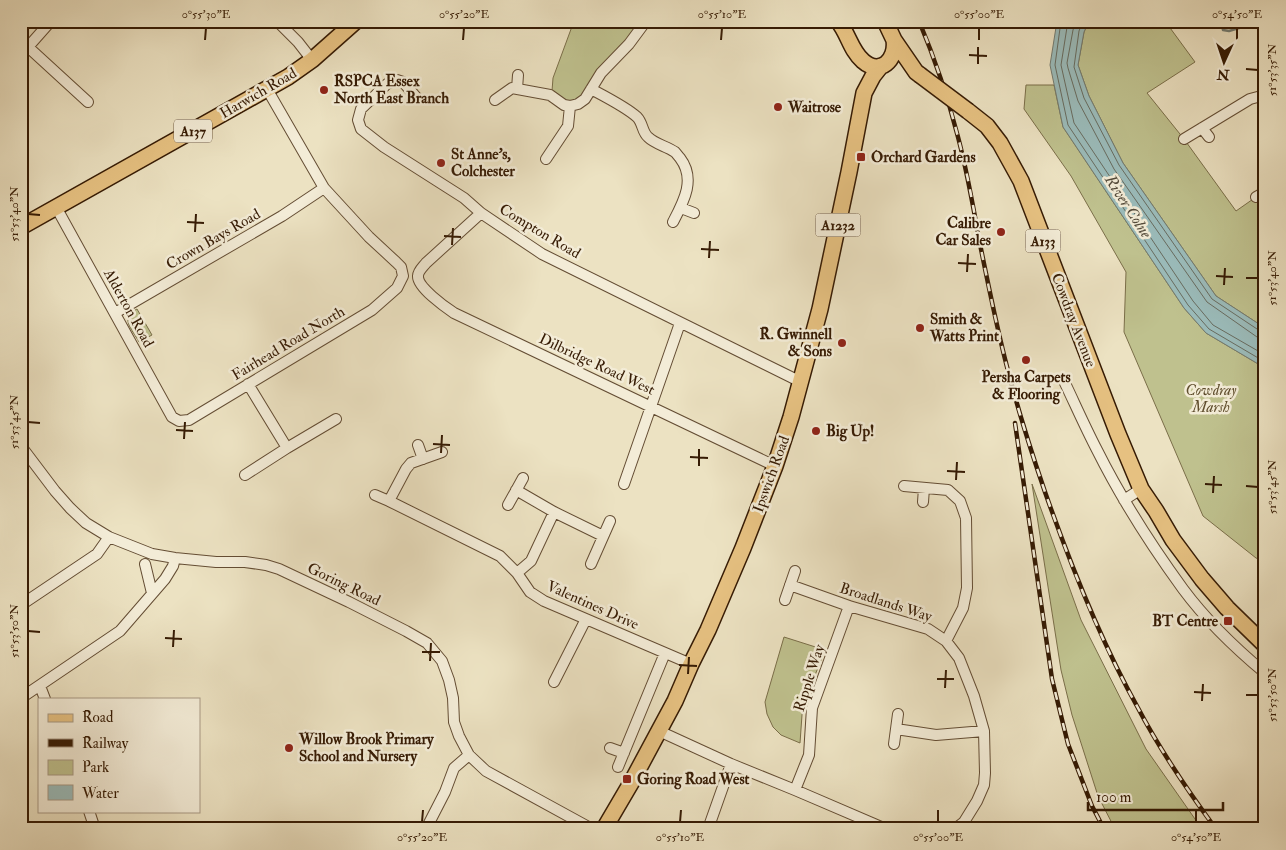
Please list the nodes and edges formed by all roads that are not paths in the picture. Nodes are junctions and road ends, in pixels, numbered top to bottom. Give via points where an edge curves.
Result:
1 (51, 21) edge
2 (278, 21) edge
3 (356, 21) edge
4 (646, 21) edge
5 (885, 21) edge
6 (842, 24) edge
7 (894, 40) junction
8 (25, 50) edge
9 (858, 56) junction
10 (312, 60) junction
11 (883, 65) junction
12 (918, 73) junction
13 (518, 74) dead end
14 (267, 89) junction
15 (517, 89) junction
16 (591, 89) junction
17 (864, 92) junction
18 (1265, 95) edge
19 (417, 98) dead end
20 (496, 100) dead end
21 (88, 102) dead end
22 (570, 106) junction
23 (1202, 128) junction
24 (1209, 137) dead end
25 (1184, 140) dead end
26 (546, 159) dead end
27 (324, 188) junction
28 (56, 208) junction
29 (681, 208) junction
30 (694, 212) dead end
31 (481, 213) junction
32 (673, 222) dead end
33 (21, 227) edge
34 (115, 313) junction
35 (679, 326) dead end
36 (1064, 381) dead end
37 (801, 382) junction
38 (248, 384) junction
39 (651, 407) junction
40 (336, 419) dead end
41 (178, 421) joint
42 (418, 445) dead end
43 (21, 446) edge
44 (287, 448) junction
45 (442, 452) dead end
46 (423, 459) junction
47 (774, 466) junction
48 (245, 475) dead end
49 (522, 478) dead end
50 (624, 484) dead end
51 (904, 486) dead end
52 (924, 488) junction
53 (1141, 489) junction
54 (516, 490) junction
55 (375, 495) dead end
56 (1124, 500) junction
57 (389, 501) junction
58 (923, 502) dead end
59 (508, 505) dead end
60 (554, 512) junction
61 (610, 521) dead end
62 (603, 536) junction
63 (109, 537) junction
64 (175, 558) junction
65 (145, 564) dead end
66 (591, 564) dead end
67 (795, 571) dead end
68 (517, 573) junction
69 (790, 585) junction
70 (152, 593) junction
71 (785, 600) dead end
72 (21, 605) edge
73 (849, 606) junction
74 (586, 619) junction
75 (946, 641) junction
76 (1265, 644) edge
77 (665, 653) junction
78 (690, 664) junction
79 (1265, 673) edge
80 (554, 682) dead end
81 (40, 686) junction
82 (21, 698) edge
83 (45, 698) edge
84 (898, 714) dead end
85 (896, 729) junction
86 (659, 731) junction
87 (984, 731) junction
88 (894, 744) dead end
89 (610, 748) dead end
90 (624, 753) junction
91 (470, 756) junction
92 (731, 764) junction
93 (618, 767) dead end
94 (795, 790) junction
95 (89, 812) edge
96 (968, 825) edge
97 (880, 828) edge
98 (95, 829) edge
99 (426, 829) edge
100 (592, 829) edge
101 (604, 829) edge
102 (708, 829) edge
103 (955, 829) edge

1 - 8 street
2 - 10 street
3 - 10 main road, Harwich Road / A137
4 - 16 street
5 - 7 main road, A133
6 - 9 main road, Ipswich Road
7 - 11 main road, Ipswich Road via 894,53
7 - 12 main road, Cowdray Avenue / A133
8 - 21 street via 79,86
9 - 11 main road, A133 via 868,65
9 - 17 main road, Ipswich Road / A1232
10 - 14 main road, Harwich Road / A137
11 - 12 main road, Cowdray Avenue / A133
11 - 17 main road, Ipswich Road / A1232
12 - 53 main road, Cowdray Avenue / A133, bridge via 987,126 1021,181
13 - 15 street
14 - 27 street
14 - 28 main road, Harwich Road / A137
15 - 20 street via 512,88
15 - 22 street via 550,95
16 - 22 street via 585,99
16 - 29 street via 637,117 645,135 675,152 684,163 688,188
17 - 37 main road, Ipswich Road / A1232 via 820,309
18 - 23 street via 1250,99
19 - 31 street, Compton Road via 402,82 397,80 386,84 361,109 358,120 361,129 464,198
22 - 26 street via 568,126
23 - 24 street
23 - 25 street
27 - 34 street, Crown Bays Road
27 - 38 street, Fairhead Road North via 396,262 403,276 395,291 372,310
28 - 33 main road, Harwich Road / A137
28 - 34 street, Alderton Road
29 - 30 street
29 - 32 street
31 - 37 street, Compton Road via 542,254
31 - 39 street, Dilbridge Road West via 426,263 418,277 424,288 454,313
34 - 41 street, Alderton Road via 172,418
35 - 39 street
36 - 56 street, Cowdray Avenue
37 - 47 main road, Ipswich Road / A1232
38 - 41 street, Fairhead Road North via 189,420
38 - 44 street
39 - 47 street, Dilbridge Road West
39 - 50 street
40 - 44 street
42 - 46 street
43 - 63 street, Goring Road via 70,508
44 - 48 street
45 - 46 street
46 - 57 street via 406,469
47 - 78 main road, Ipswich Road / A1232 via 743,548
49 - 54 street
51 - 52 street
52 - 58 street
52 - 75 street via 948,490 960,501 966,518 967,588 963,608
53 - 56 street
53 - 76 main road, Cowdray Avenue / A133 via 1202,579
54 - 59 street
54 - 60 street
55 - 57 street, Valentines Drive
56 - 79 street, Cowdray Avenue via 1184,590 1210,621
57 - 68 street, Valentines Drive via 500,556
60 - 62 street
60 - 68 street via 531,561
61 - 62 street
62 - 66 street
63 - 64 street, Goring Road via 152,554
63 - 72 street via 97,554
64 - 70 street via 165,579
64 - 91 street, Goring Road via 244,562 279,569 427,643 442,661 453,698 454,722
65 - 70 street
67 - 69 street
68 - 74 street, Valentines Drive via 530,592 544,602
69 - 71 street
69 - 73 street, Broadlands Way
70 - 81 street via 120,631
73 - 75 street, Broadlands Way via 928,629
73 - 94 street, Ripple Way via 812,708 809,755
74 - 77 street, Valentines Drive
74 - 80 street
75 - 87 street, Broadlands Way via 959,658
77 - 78 street, Valentines Drive
77 - 90 street
78 - 86 main road, Ipswich Road / A1232
81 - 82 street
81 - 83 street
84 - 85 street
85 - 87 street via 936,735
85 - 88 street
86 - 92 street
86 - 101 main road, Ipswich Road / A1232
87 - 96 street, Broadlands Way via 984,785
89 - 90 street
90 - 93 street
91 - 99 street via 454,768
91 - 100 street, Goring Road via 486,772
92 - 94 street
92 - 102 street
94 - 97 street
95 - 98 street
96 - 103 street, Broadlands Way

